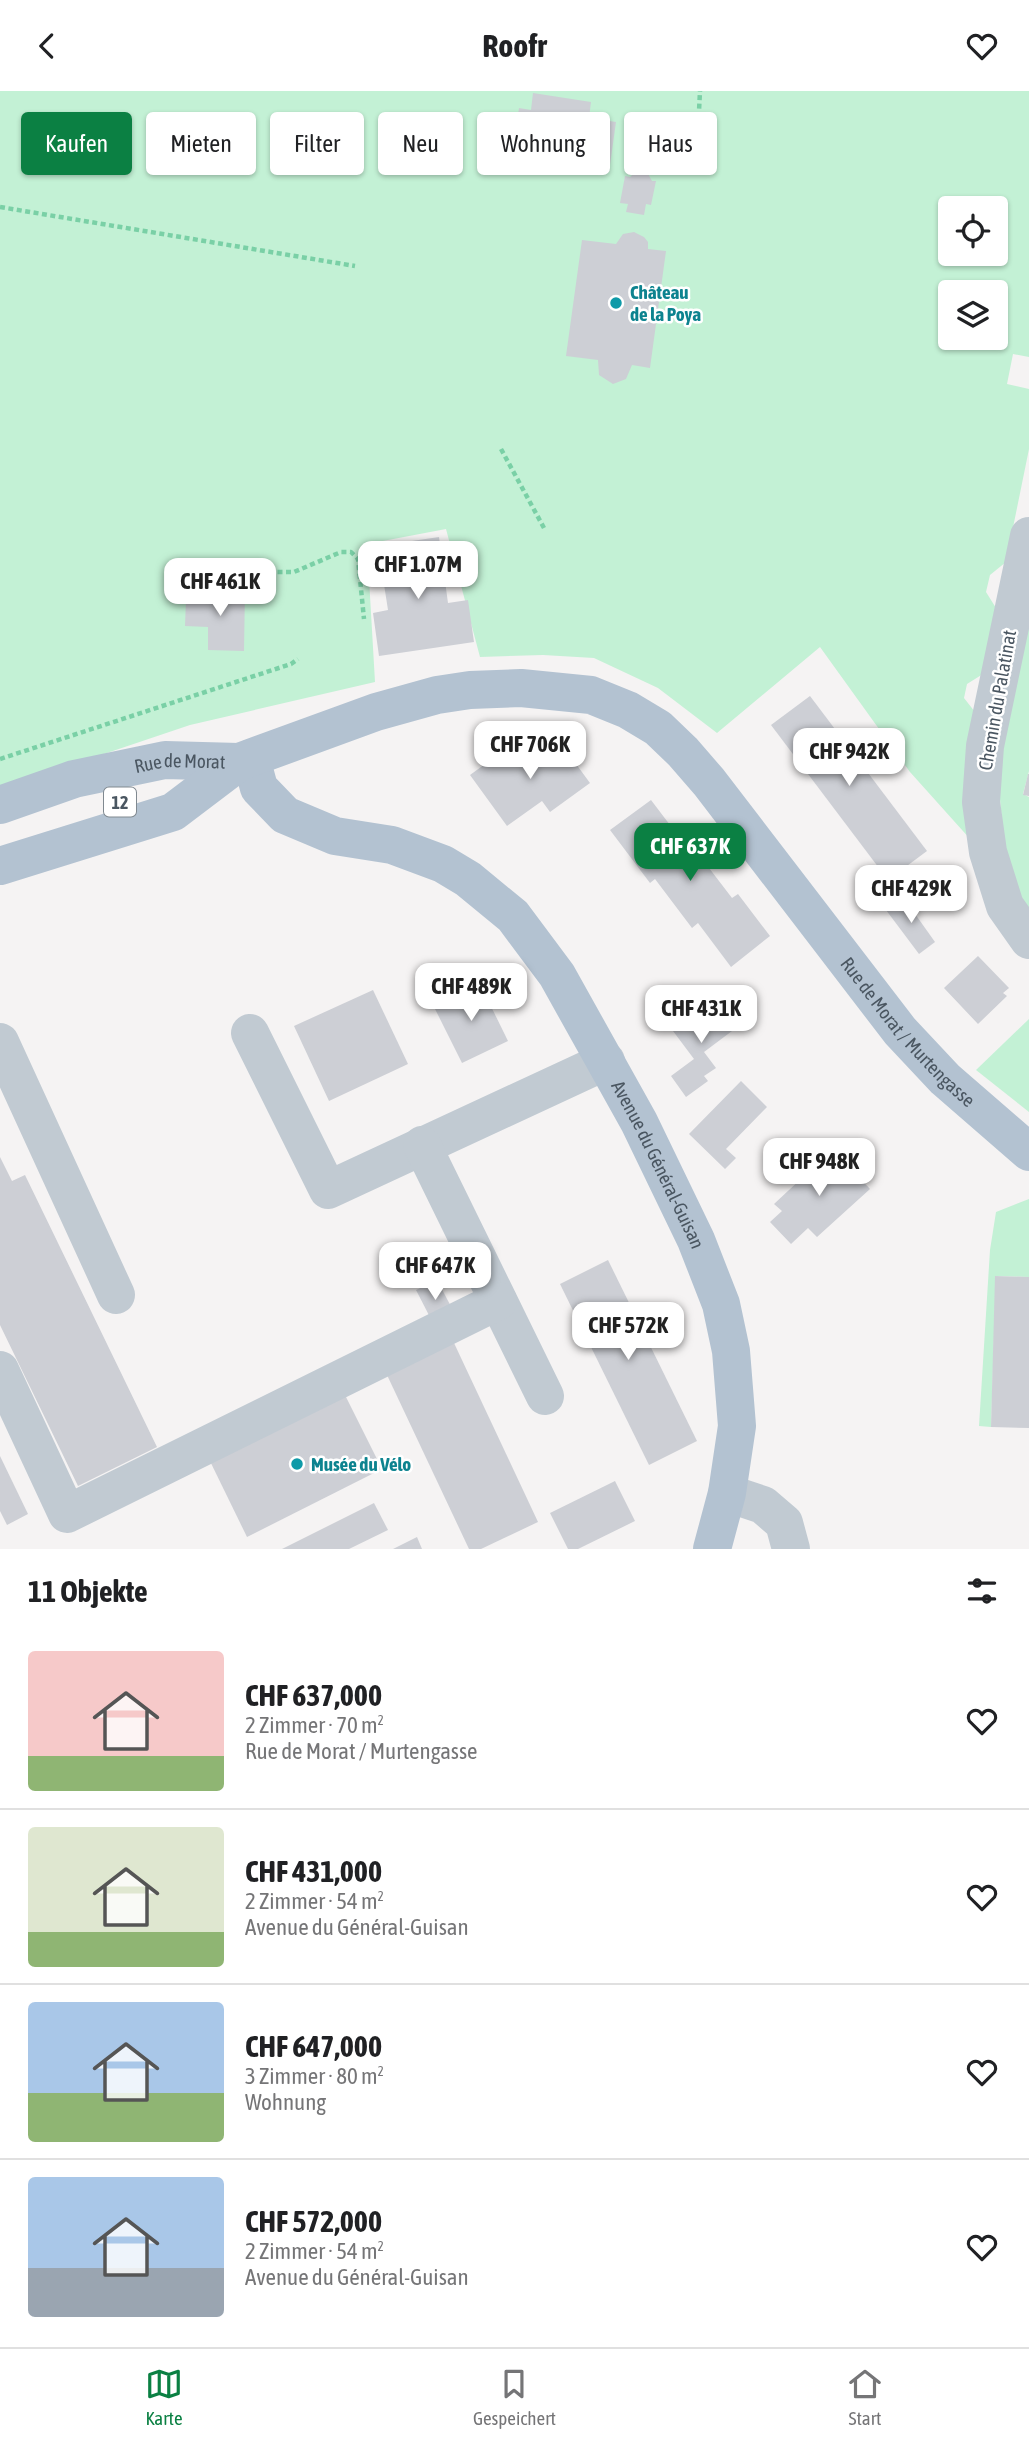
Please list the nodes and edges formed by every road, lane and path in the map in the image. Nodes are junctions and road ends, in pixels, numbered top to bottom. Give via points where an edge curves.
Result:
1 (700, 91) edge
2 (699, 112) edge
3 (0, 207) edge
4 (355, 266) dead end
5 (501, 449) dead end
6 (544, 528) dead end
7 (1029, 536) edge
8 (201, 572) dead end
9 (364, 619) dead end
10 (298, 659) dead end
11 (470, 690) joint
12 (0, 759) edge
13 (245, 760) junction
14 (0, 805) edge
15 (0, 841) edge
16 (0, 866) edge
17 (1029, 940) edge
18 (250, 1033) dead end
19 (0, 1042) edge
20 (606, 1061) junction
21 (422, 1145) junction
22 (1029, 1152) edge
23 (116, 1295) dead end
24 (498, 1301) junction
25 (0, 1370) edge
26 (545, 1396) dead end
27 (727, 1493) junction
28 (712, 1549) edge
29 (791, 1549) edge

1 - 2 path
3 - 4 path
5 - 6 path
7 - 17 street, Chemin du Palatinat via 985,746 981,802 988,852 1005,906
8 - 9 path via 294,572 351,552 358,559
10 - 12 path
11 - 13 main road, Rue de Morat via 376,712
11 - 22 main road, Rue de Morat / Murtengasse via 521,688 591,695 658,728 709,782 900,1031 945,1079
13 - 14 main road, Rue de Morat via 164,760 74,779
13 - 15 main road, 12
13 - 16 main road, Rue de Morat via 173,812
13 - 20 main road, Avenue du Général-Guisan via 259,788 285,815 335,836 392,845 443,864 513,916 557,975
18 - 21 street via 328,1190
19 - 23 street
20 - 21 street
20 - 27 main road, Avenue du Général-Guisan via 696,1240 721,1304 731,1351 737,1426
21 - 24 street
24 - 25 street via 67,1514
24 - 26 street
27 - 28 main road, Avenue du Général-Guisan
27 - 29 street via 763,1505 784,1523

